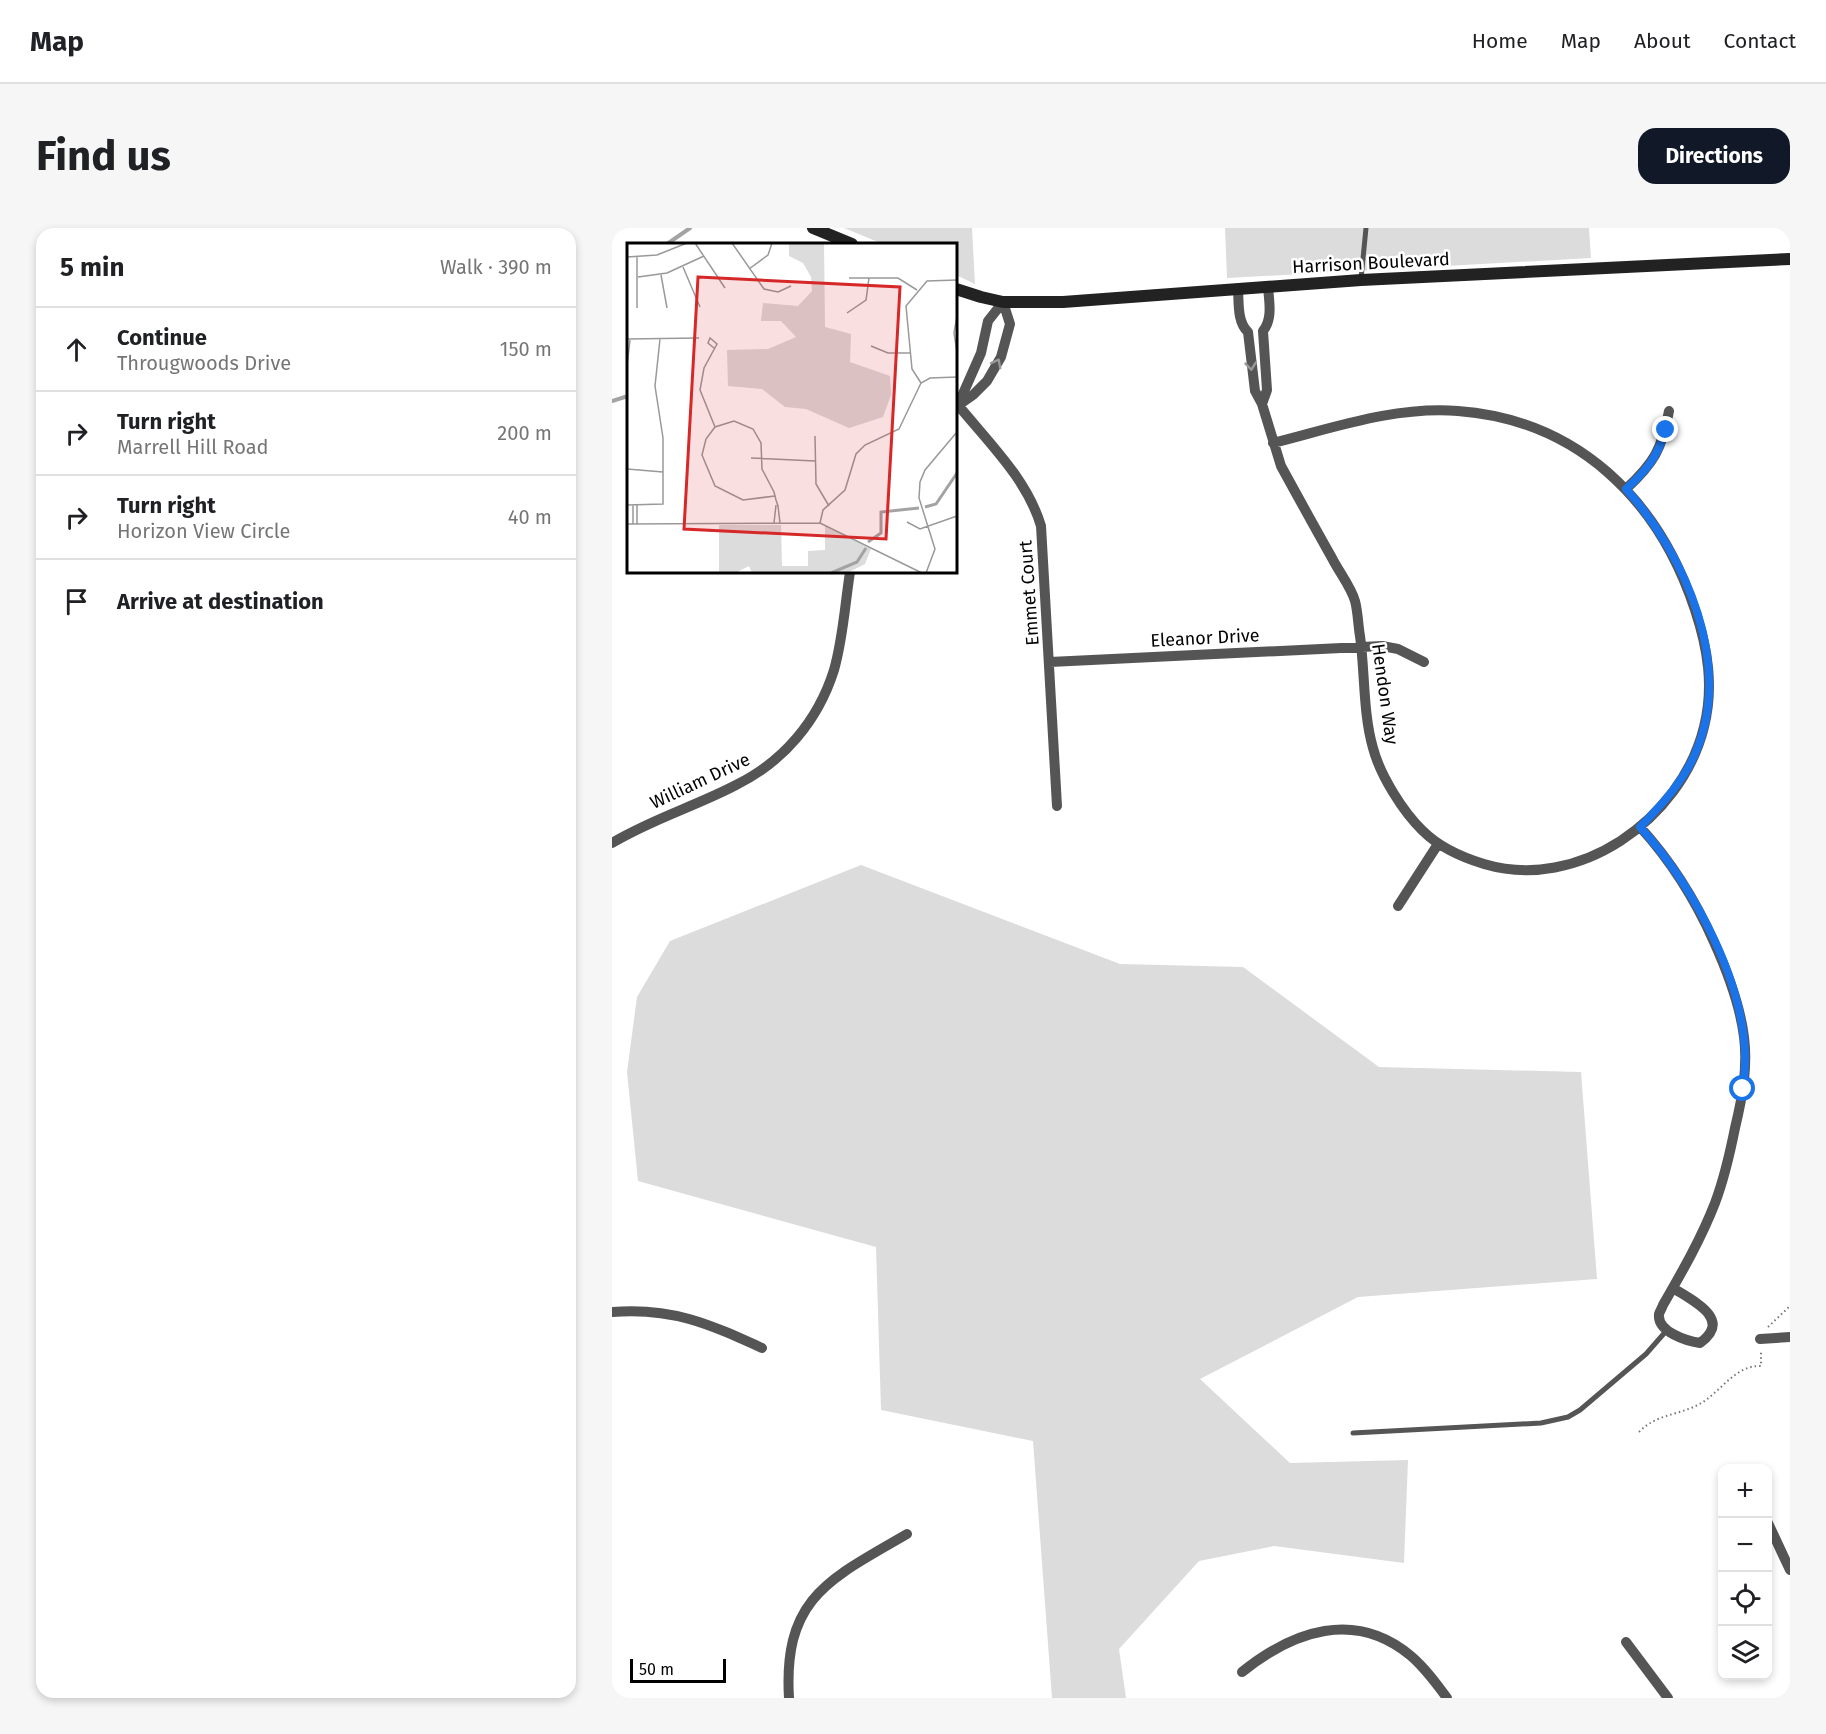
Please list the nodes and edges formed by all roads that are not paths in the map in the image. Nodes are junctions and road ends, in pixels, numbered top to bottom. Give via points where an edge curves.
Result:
1 (813, 228) edge
2 (1366, 228) edge
3 (850, 243) edge
4 (1790, 258) edge
5 (1361, 280) junction
6 (1268, 287) junction
7 (957, 289) edge
8 (1238, 290) junction
9 (1003, 302) junction
10 (1263, 331) junction
11 (1248, 332) junction
12 (1262, 405) junction
13 (957, 406) edge
14 (1669, 411) dead end
15 (1273, 443) junction
16 (1626, 489) junction
17 (850, 573) edge
18 (1361, 647) junction
19 (1050, 662) junction
20 (1424, 662) dead end
21 (1057, 806) dead end
22 (1640, 827) junction
23 (612, 843) edge
24 (1438, 844) junction
25 (1398, 906) dead end
26 (1673, 1288) junction
27 (612, 1312) edge
28 (1667, 1330) junction
29 (1790, 1337) edge
30 (1760, 1339) road end
31 (762, 1348) dead end
32 (1353, 1433) dead end
33 (1772, 1533) edge
34 (907, 1534) dead end
35 (1790, 1570) edge
36 (1626, 1642) dead end
37 (1242, 1672) dead end
38 (789, 1698) edge
39 (1447, 1698) edge
40 (1668, 1698) edge

1 - 3 street
2 - 5 lane
4 - 5 street, Harrison Boulevard
5 - 6 street, Harrison Boulevard
6 - 8 street, Harrison Boulevard
6 - 10 street, Hendon Way via 1268,326
7 - 9 street, Harrison Boulevard
8 - 9 street, Harrison Boulevard via 1063,302
8 - 11 street, Hendon Way via 1240,319
9 - 13 street via 988,321 981,353
13 -> 9 street via 987,381 1001,357 1010,324
10 - 11 street
10 - 12 street, Hendon Way via 1267,390
11 -> 12 street, Hendon Way via 1255,391
12 - 15 street, Hendon Way
13 - 19 street, Emmet Court via 1014,474 1035,507 1041,526
14 - 16 street via 1653,460
15 - 16 street, Hendon Way via 1410,411 1461,411 1504,419 1544,433 1596,464
15 - 18 street, Hendon Way via 1281,466 1354,599
16 - 22 street, Hendon Way via 1656,525 1689,591 1704,637 1710,696 1695,755 1658,809
17 - 23 street, William Drive via 834,669 815,714 791,744 764,769 736,786
18 - 19 street, Eleanor Drive
18 - 20 street, Eleanor Drive via 1398,649
18 - 24 street, Hendon Way via 1373,749 1392,791 1420,829
19 - 21 street, Emmet Court
22 - 24 street, Hendon Way via 1577,863 1535,871 1494,867
22 - 26 street via 1674,869 1703,919 1736,996 1744,1039 1743,1089 1725,1171 1703,1232
24 - 25 street
26 - 28 street via 1659,1315
26 - 28 street via 1712,1316 1714,1326 1700,1343
27 - 31 street via 637,1310 681,1316
28 - 32 lane via 1646,1354 1568,1417 1541,1423
29 - 30 street
33 - 35 street
34 - 38 street via 845,1570 814,1597 794,1633 789,1654
36 - 40 street
37 - 39 street via 1271,1650 1302,1635 1328,1630 1357,1631 1403,1649

